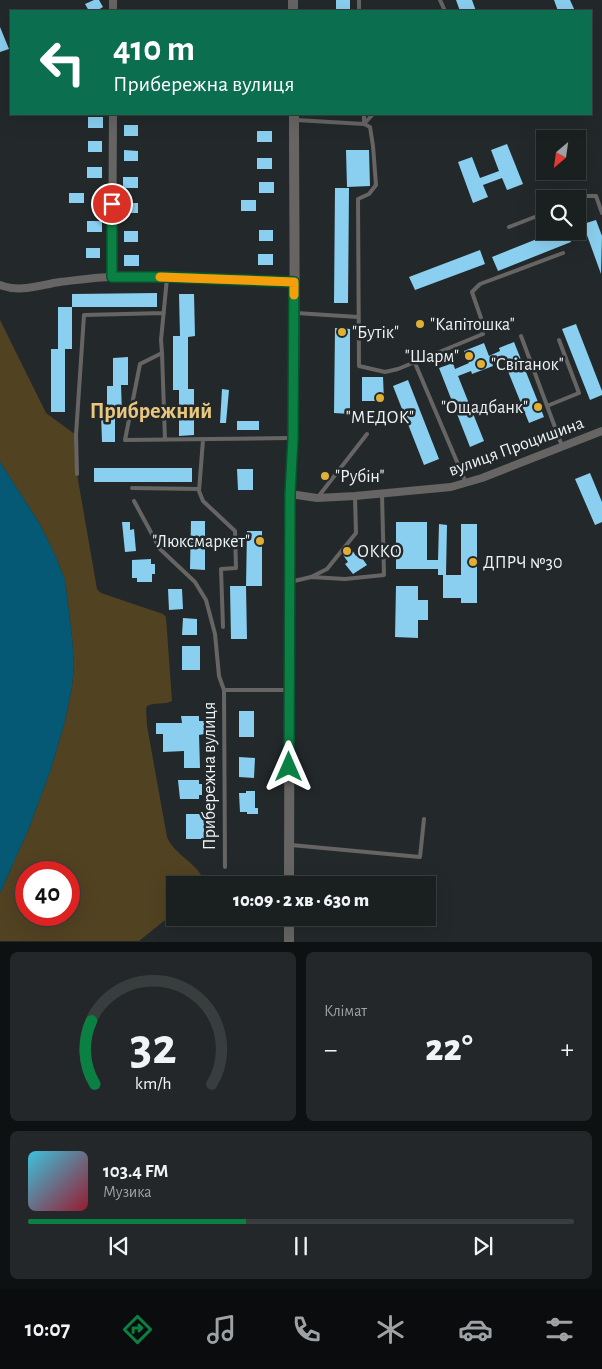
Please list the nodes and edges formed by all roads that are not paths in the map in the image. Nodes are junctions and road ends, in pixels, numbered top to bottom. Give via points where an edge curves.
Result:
1 (113, 115) edge
2 (364, 115) edge
3 (372, 115) edge
4 (294, 117) edge
5 (364, 124) junction
6 (586, 196) edge
7 (602, 213) edge
8 (536, 216) edge
9 (509, 227) dead end
10 (563, 253) dead end
11 (112, 277) junction
12 (167, 277) junction
13 (294, 282) junction
14 (0, 285) edge
15 (164, 313) junction
16 (294, 313) junction
17 (358, 317) junction
18 (521, 336) dead end
19 (559, 340) dead end
20 (162, 353) junction
21 (414, 364) junction
22 (547, 406) junction
23 (602, 431) edge
24 (367, 434) dead end
25 (293, 438) junction
26 (165, 440) junction
27 (203, 440) junction
28 (562, 446) junction
29 (77, 474) dead end
30 (466, 483) junction
31 (132, 488) dead end
32 (199, 489) junction
33 (290, 494) junction
34 (382, 494) junction
35 (355, 496) junction
36 (317, 498) junction
37 (134, 501) dead end
38 (310, 577) junction
39 (289, 582) junction
40 (223, 627) dead end
41 (224, 690) junction
42 (290, 690) junction
43 (424, 819) dead end
44 (289, 845) junction
45 (224, 867) dead end
46 (289, 876) edge
47 (289, 926) edge
48 (289, 942) edge

1 - 11 street
2 - 5 lane
3 - 5 lane
4 - 5 lane
4 - 13 street
5 - 17 lane via 370,127 376,185 369,194 358,199
6 - 7 lane via 596,196
8 - 9 lane
10 - 21 lane via 480,284 472,292 483,334
11 - 12 street
11 - 14 street via 23,289
12 - 13 street
12 - 15 lane
13 - 16 street
15 - 20 lane
15 - 29 lane via 84,315 76,435
16 - 17 lane
16 - 25 street
17 - 21 lane via 359,366 385,372
18 - 22 lane
19 - 22 lane via 579,393
20 - 26 lane
20 - 26 lane via 140,364 125,440
21 - 30 lane
22 - 28 lane
23 - 28 street, вулиця Процишина
24 - 36 lane
25 - 27 lane
25 - 33 street
26 - 27 lane
27 - 32 lane
28 - 30 street, вулиця Процишина
30 - 34 street, вулиця Процишина via 451,488
31 - 32 lane
32 - 40 lane via 203,501 235,530 236,568 221,569
33 - 36 street, вулиця Процишина
33 - 39 street
34 - 35 street, вулиця Процишина
34 - 38 lane via 384,575 345,579
35 - 36 street, вулиця Процишина
35 - 38 lane via 356,533 327,570
37 - 41 lane, Прибережна вулиця via 160,549 194,582 206,600
38 - 39 lane
39 - 42 street
41 - 42 lane
41 - 45 lane, Прибережна вулиця
42 - 44 street
43 - 44 lane via 420,857
44 - 46 street
47 - 48 street

